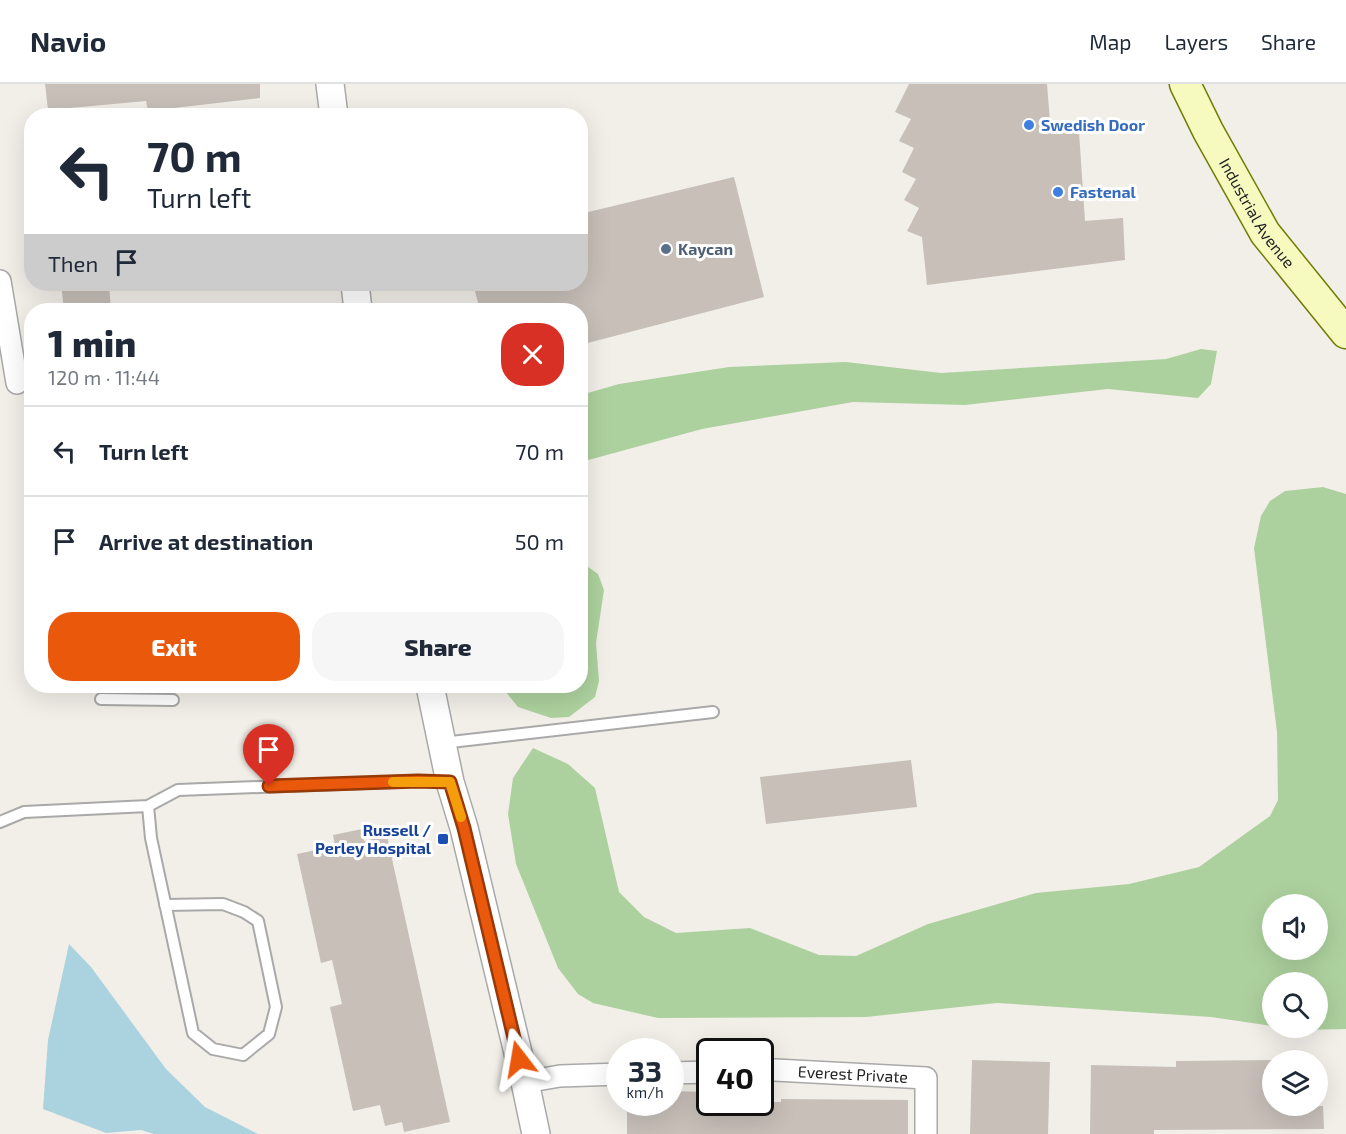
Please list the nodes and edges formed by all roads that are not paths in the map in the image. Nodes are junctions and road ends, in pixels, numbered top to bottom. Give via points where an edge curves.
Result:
1 (330, 84) edge
2 (1185, 84) edge
3 (333, 108) edge
4 (0, 281) edge
5 (1346, 333) edge
6 (17, 383) dead end
7 (431, 693) edge
8 (101, 699) dead end
9 (173, 700) dead end
10 (713, 712) dead end
11 (442, 743) junction
12 (450, 782) junction
13 (148, 806) junction
14 (0, 822) edge
15 (165, 905) junction
16 (774, 1071) edge
17 (606, 1074) edge
18 (525, 1082) junction
19 (536, 1134) edge
20 (926, 1134) edge

1 - 3 street
2 - 5 main road, Industrial Avenue via 1265,233
4 - 6 street
7 - 11 street
8 - 9 lane
10 - 11 lane
11 - 12 street
12 - 13 lane via 178,790
12 - 18 street
13 - 14 lane via 24,812
13 - 15 lane
15 - 15 lane via 193,1033 213,1049 243,1055 269,1034 276,1007 258,921 223,904
16 - 20 street, Everest Private via 926,1078
17 - 18 street
18 - 19 street

